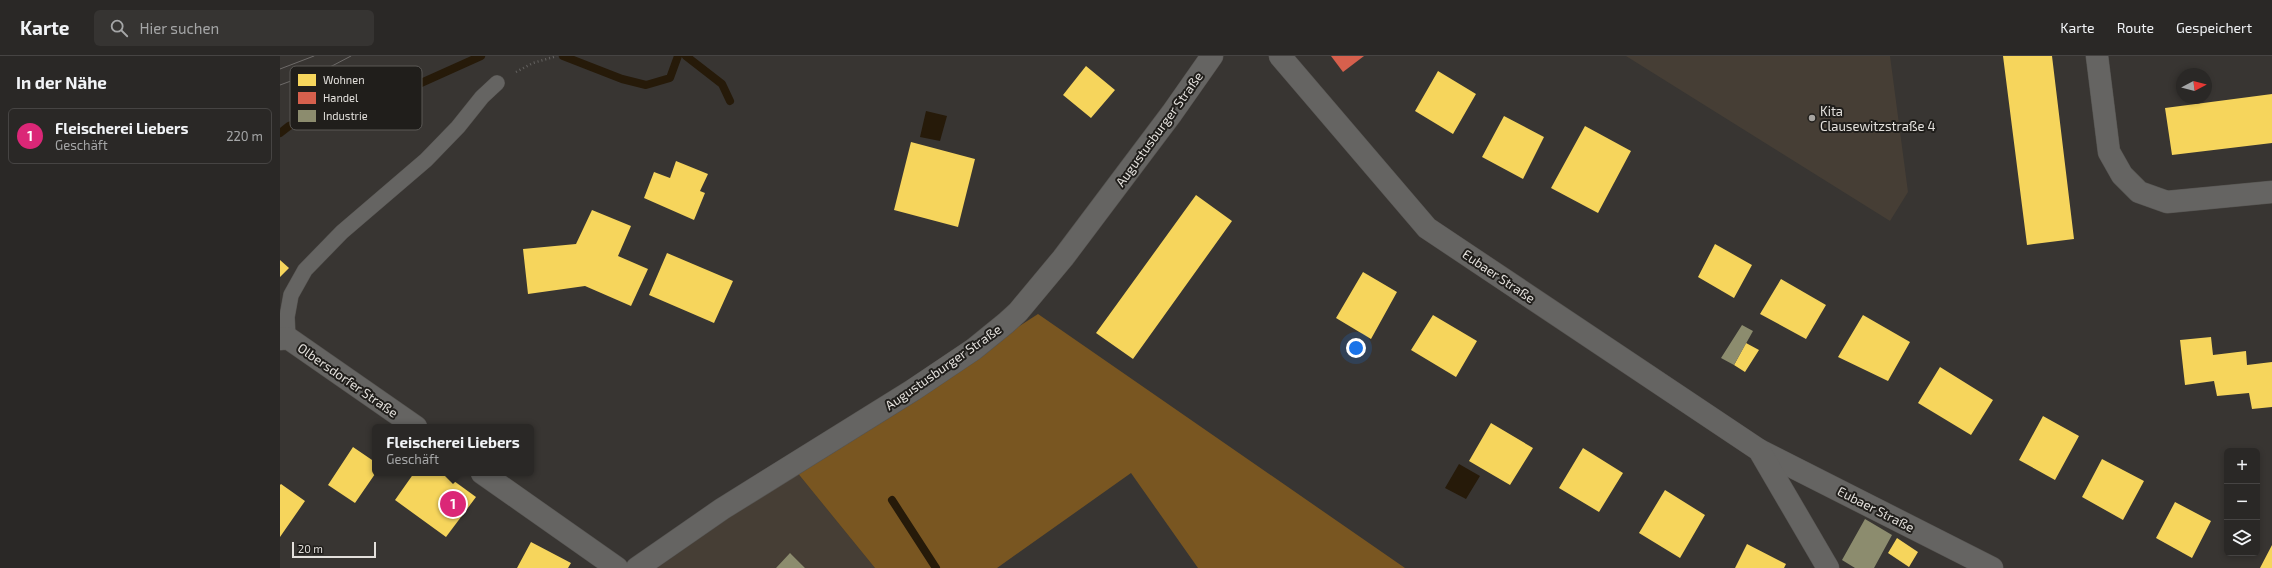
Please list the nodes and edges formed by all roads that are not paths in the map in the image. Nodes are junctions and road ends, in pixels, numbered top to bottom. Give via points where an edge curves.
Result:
1 (1212, 56) edge
2 (1280, 56) edge
3 (2097, 56) edge
4 (496, 83) road end
5 (2272, 192) edge
6 (283, 336) edge
7 (412, 424) edge
8 (1759, 450) junction
9 (486, 476) edge
10 (617, 568) edge
11 (637, 568) edge
12 (1828, 568) edge
13 (1992, 568) edge

1 - 11 street, Augustusburger Straße via 1063,258 1035,293 1006,323 974,349 907,394 722,509
2 - 8 street, Eubaer Straße via 1427,228
3 - 5 street via 2109,152 2122,176 2139,192 2167,202
4 - 6 lane via 426,160 342,232 306,270 291,295
6 - 7 street, Olbersdorfer Straße
8 - 12 street, Eubaer Straße
8 - 13 street, Eubaer Straße
9 - 10 street

